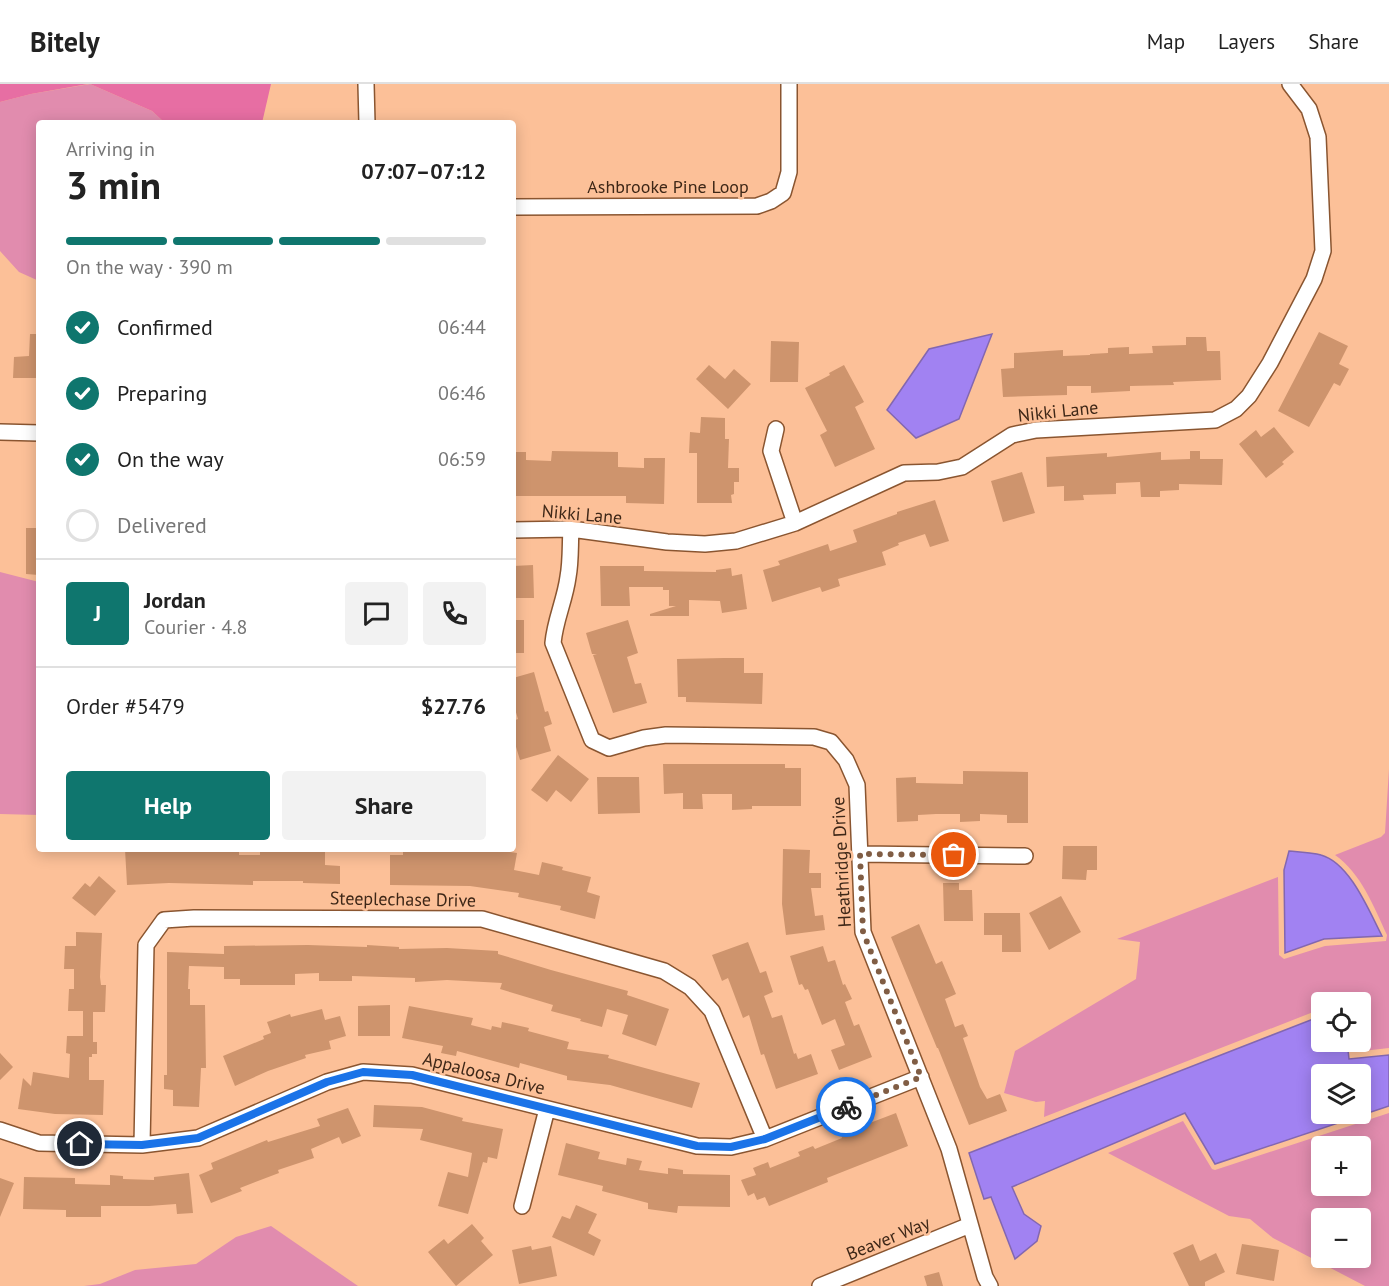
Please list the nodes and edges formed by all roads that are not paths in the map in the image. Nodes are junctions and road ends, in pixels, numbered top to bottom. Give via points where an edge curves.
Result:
1 (366, 84) edge
2 (789, 84) edge
3 (1290, 84) edge
4 (367, 120) edge
5 (516, 207) edge
6 (776, 429) dead end
7 (0, 432) edge
8 (36, 433) edge
9 (795, 523) junction
10 (571, 529) junction
11 (516, 530) edge
12 (860, 854) junction
13 (1025, 856) dead end
14 (921, 1077) junction
15 (547, 1109) junction
16 (0, 1130) edge
17 (765, 1139) junction
18 (142, 1145) junction
19 (522, 1206) dead end
20 (970, 1225) junction
21 (820, 1286) edge
22 (990, 1286) edge

1 - 4 street
2 - 5 street, Ashbrooke Pine Loop via 789,172 783,193 771,201 757,206
3 - 9 street, Nikki Lane via 1309,109 1318,137 1323,251 1314,279 1270,363 1236,409 1215,420 1036,430 1012,435 962,467 904,473
6 - 9 street via 771,451
7 - 8 street
9 - 10 street, Nikki Lane via 736,541 705,544
10 - 11 street, Nikki Lane
10 - 12 street, Heathridge Drive via 569,575 553,643 592,740 609,748 666,735 814,737 831,742 846,760 857,785
12 - 13 street
12 - 14 street, Heathridge Drive via 863,932
14 - 17 street, Appaloosa Drive
14 - 20 street, Heathridge Drive via 949,1149
15 - 17 street, Appaloosa Drive via 697,1146 731,1147
15 - 18 street, Appaloosa Drive via 412,1075 363,1072 327,1082 198,1138
15 - 19 street
16 - 18 street, Appaloosa Drive via 39,1143
17 - 18 street, Steeplechase Drive via 712,1011 690,987 664,971 482,919 194,918 164,920 146,945
20 - 21 street, Beaver Way
20 - 22 street, Heathridge Drive

